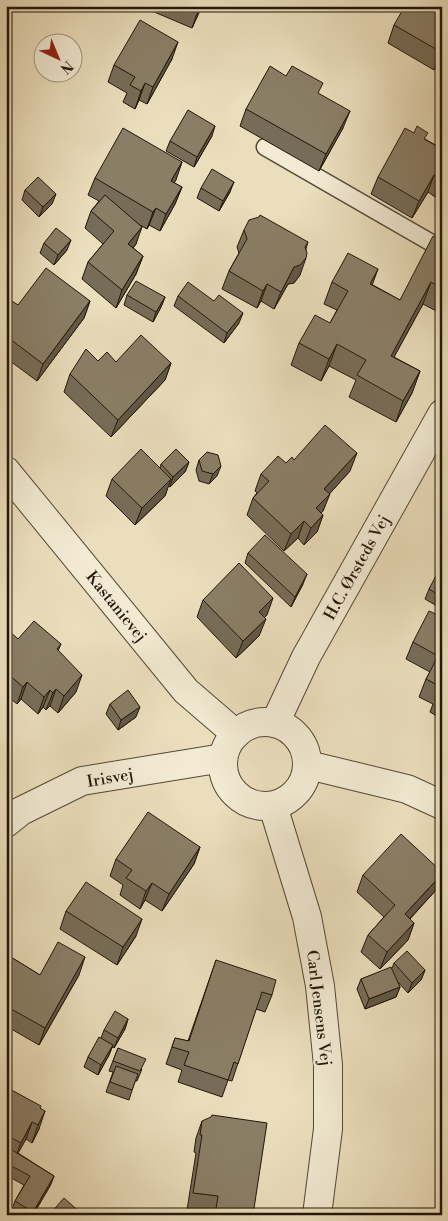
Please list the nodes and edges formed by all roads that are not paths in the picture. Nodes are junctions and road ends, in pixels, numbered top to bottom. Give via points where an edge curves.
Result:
1 (265, 147) dead end
2 (442, 249) edge
3 (442, 414) edge
4 (6, 471) edge
5 (275, 723) junction
6 (236, 734) junction
7 (223, 758) junction
8 (308, 765) junction
9 (442, 805) edge
10 (273, 806) junction
11 (6, 823) edge
12 (316, 1215) edge

1 - 2 lane
3 - 5 street, H.C. Ørsteds Vej via 306,658
4 - 6 street, Kastanievej via 186,692
5 - 6 street via 254,723
5 - 8 street via 299,738 306,751
6 - 7 street
7 - 10 street via 223,771 236,794 253,804
7 - 11 street, Irisvej via 82,781 21,811
8 - 9 street via 407,789
8 - 10 street via 297,791
10 - 12 street, Carl Jensens Vej via 307,917 320,986 328,1065 328,1129

